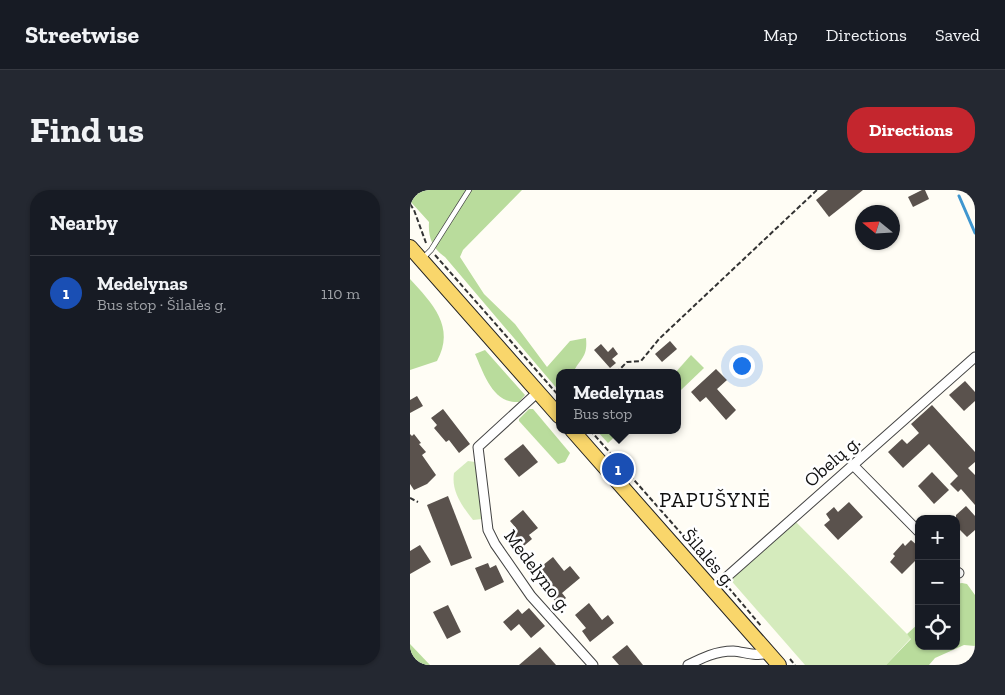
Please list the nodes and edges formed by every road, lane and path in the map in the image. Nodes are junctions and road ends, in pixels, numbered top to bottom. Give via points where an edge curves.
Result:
1 (469, 190) edge
2 (817, 190) edge
3 (410, 204) edge
4 (410, 247) edge
5 (426, 255) junction
6 (975, 357) edge
7 (620, 369) edge
8 (538, 392) junction
9 (556, 393) edge
10 (556, 413) edge
11 (576, 434) edge
12 (594, 434) edge
13 (853, 465) junction
14 (410, 498) edge
15 (418, 502) dead end
16 (915, 528) edge
17 (723, 580) junction
18 (712, 590) junction
19 (765, 630) dead end
20 (768, 652) junction
21 (784, 662) edge
22 (593, 665) edge
23 (688, 665) edge
24 (795, 665) edge

1 - 5 lane
2 - 7 path via 659,339 641,361 627,362
3 - 5 path
4 - 5 main road
5 - 8 main road
5 - 9 path
6 - 13 street, Obelų g.
8 - 10 main road
8 - 22 street, Medelyno g. via 478,448 488,530 531,596
11 - 18 main road, Šilalės g.
12 - 17 path
13 - 16 street
13 - 17 street, Obelų g.
14 - 15 path
17 - 18 street, Obelų g.
17 - 19 path
18 - 20 main road, Šilalės g.
20 - 21 main road, Šilalės g.
20 - 23 street via 760,656 720,652
21 - 24 path

